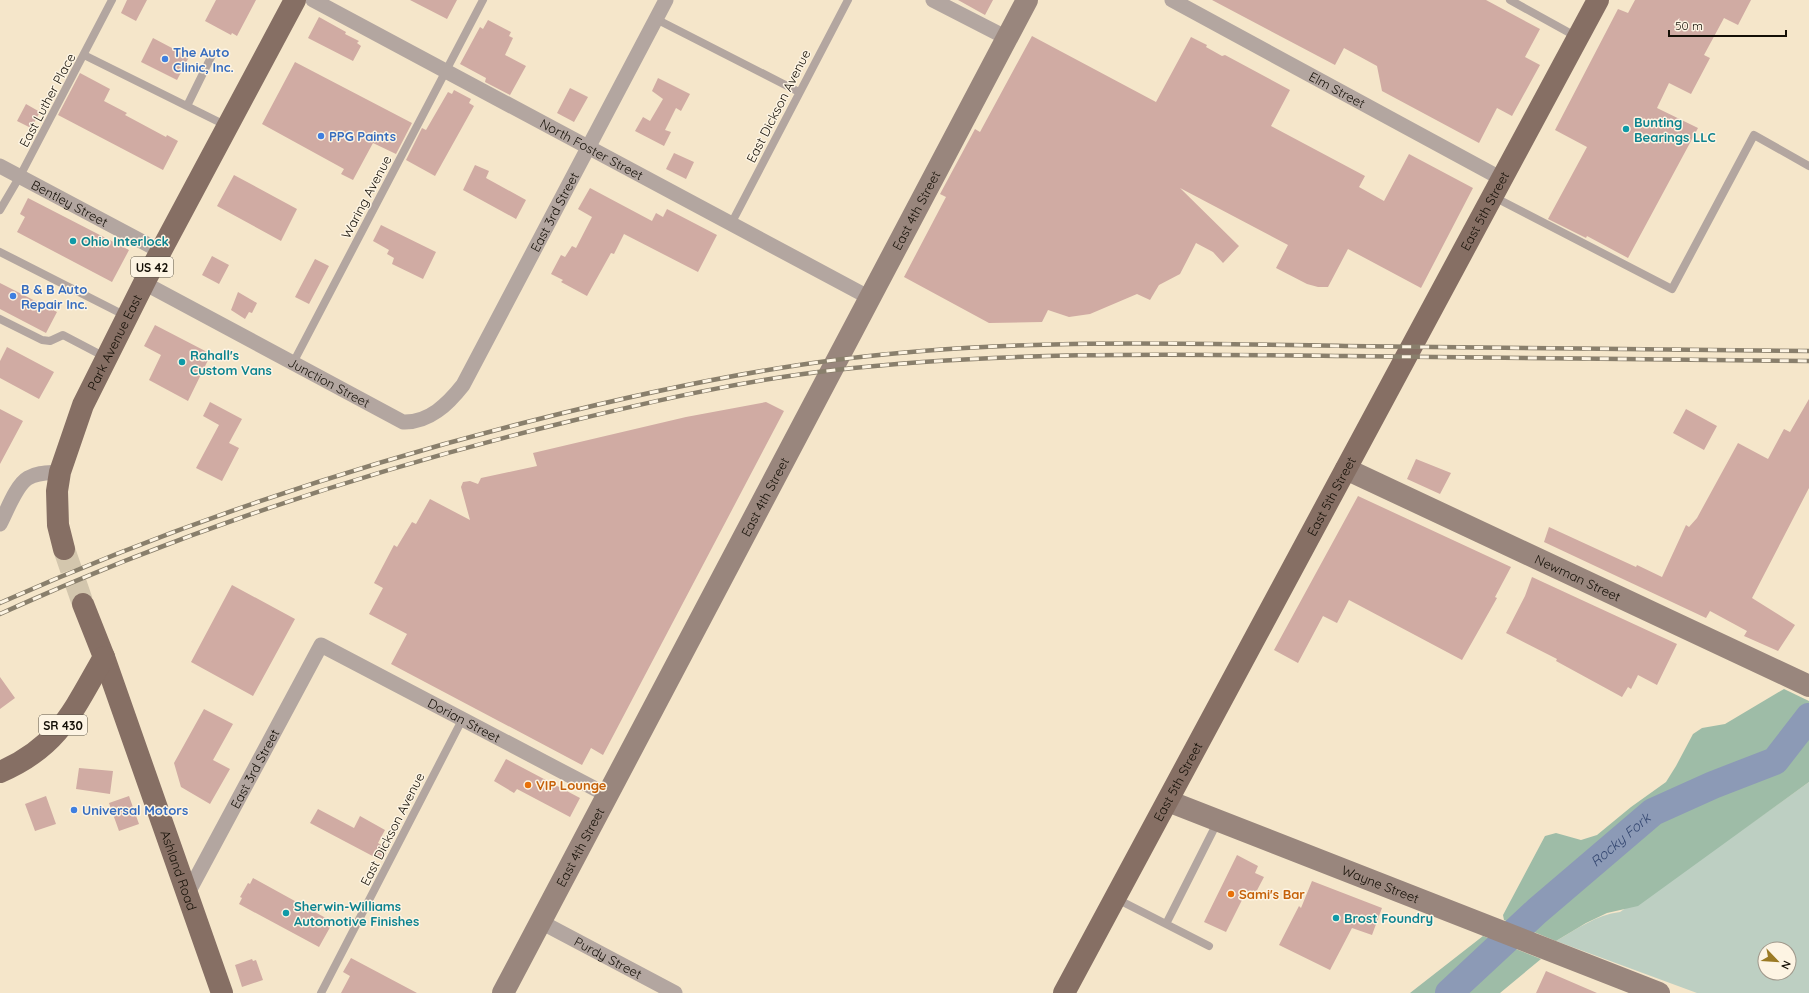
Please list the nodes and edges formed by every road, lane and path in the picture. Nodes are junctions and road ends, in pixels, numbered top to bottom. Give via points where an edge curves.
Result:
1 (112, 0) edge
2 (295, 0) edge
3 (313, 0) edge
4 (483, 0) edge
5 (666, 0) edge
6 (848, 0) edge
7 (933, 0) edge
8 (1027, 0) edge
9 (1172, 0) edge
10 (1510, 0) edge
11 (1598, 0) edge
12 (656, 19) junction
13 (1007, 38) junction
14 (1578, 38) junction
15 (84, 55) junction
16 (212, 55) dead end
17 (446, 71) junction
18 (799, 92) junction
19 (187, 106) junction
20 (227, 127) junction
21 (588, 147) junction
22 (0, 166) edge
23 (1809, 166) edge
24 (20, 176) junction
25 (1498, 188) junction
26 (0, 210) edge
27 (731, 224) junction
28 (160, 251) junction
29 (0, 252) edge
30 (144, 283) junction
31 (870, 298) junction
32 (126, 317) junction
33 (0, 319) edge
34 (106, 358) junction
35 (293, 363) junction
36 (432, 415) joint
37 (1346, 469) junction
38 (60, 472) junction
39 (0, 524) edge
40 (64, 549) tunnel mouth
41 (83, 604) tunnel mouth
42 (321, 646) joint
43 (104, 657) junction
44 (1809, 686) edge
45 (462, 720) junction
46 (0, 772) edge
47 (607, 795) junction
48 (1168, 801) junction
49 (1218, 821) junction
50 (188, 893) junction
51 (1115, 898) junction
52 (541, 922) junction
53 (1166, 924) junction
54 (1209, 946) dead end
55 (222, 993) edge
56 (321, 993) edge
57 (503, 993) edge
58 (674, 993) edge
59 (1064, 993) edge
60 (1659, 993) edge

1 - 15 lane, East Luther Place
2 - 20 main road, Park Avenue East / US 42
3 - 17 street, North Foster Street
4 - 17 lane, Waring Avenue
5 - 12 street, East 3rd Street
6 - 18 lane, East Dickson Avenue
7 - 13 street
8 - 13 main road, East 4th Street
9 - 25 street, Elm Street
10 - 14 lane
11 - 14 main road, East 5th Street
12 - 18 lane
12 - 21 street, East 3rd Street
13 - 31 main road, East 4th Street
14 - 25 main road, East 5th Street
15 - 19 lane
15 - 24 lane, East Luther Place
16 - 19 lane
17 - 21 street, North Foster Street
17 - 35 lane, Waring Avenue
18 - 27 lane, East Dickson Avenue
19 - 20 lane
20 - 28 main road, Park Avenue East / US 42
21 - 27 street, North Foster Street
21 - 36 street, East 3rd Street via 463,385
22 - 24 street, Bentley Street
23 - 25 lane via 1754,135 1672,289
24 - 26 lane, East Luther Place
24 - 28 street, Bentley Street
25 - 37 main road, East 5th Street
27 - 31 street, North Foster Street
28 - 30 main road, Park Avenue East / US 42
29 - 32 lane
30 - 32 main road, Park Avenue East / US 42
30 - 35 street, Junction Street
31 - 47 main road, East 4th Street
32 - 34 main road, Park Avenue East / US 42
33 - 34 lane via 42,340 50,341 63,335
34 - 38 main road, Park Avenue East / US 42 via 83,405
35 - 36 street, Junction Street via 403,422 420,420
37 - 44 main road, Newman Street
37 - 48 main road, East 5th Street
38 - 39 street via 28,478 20,485
38 - 40 main road, Park Avenue East / US 42 via 56,508
41 - 43 main road
42 - 45 street, Dorian Street
42 - 50 street, East 3rd Street
43 - 46 main road, SR 430 via 59,731 34,754
43 - 50 main road, Ashland Road
45 - 47 street, Dorian Street
45 - 56 lane, East Dickson Avenue
47 - 52 main road, East 4th Street
48 - 49 main road, Wayne Street
48 - 51 main road, East 5th Street
49 - 53 lane
49 - 60 main road, Wayne Street
50 - 55 main road, Ashland Road
51 - 53 lane
51 - 59 main road, East 5th Street
52 - 57 main road, East 4th Street
52 - 58 street, Purdy Street
53 - 54 lane

